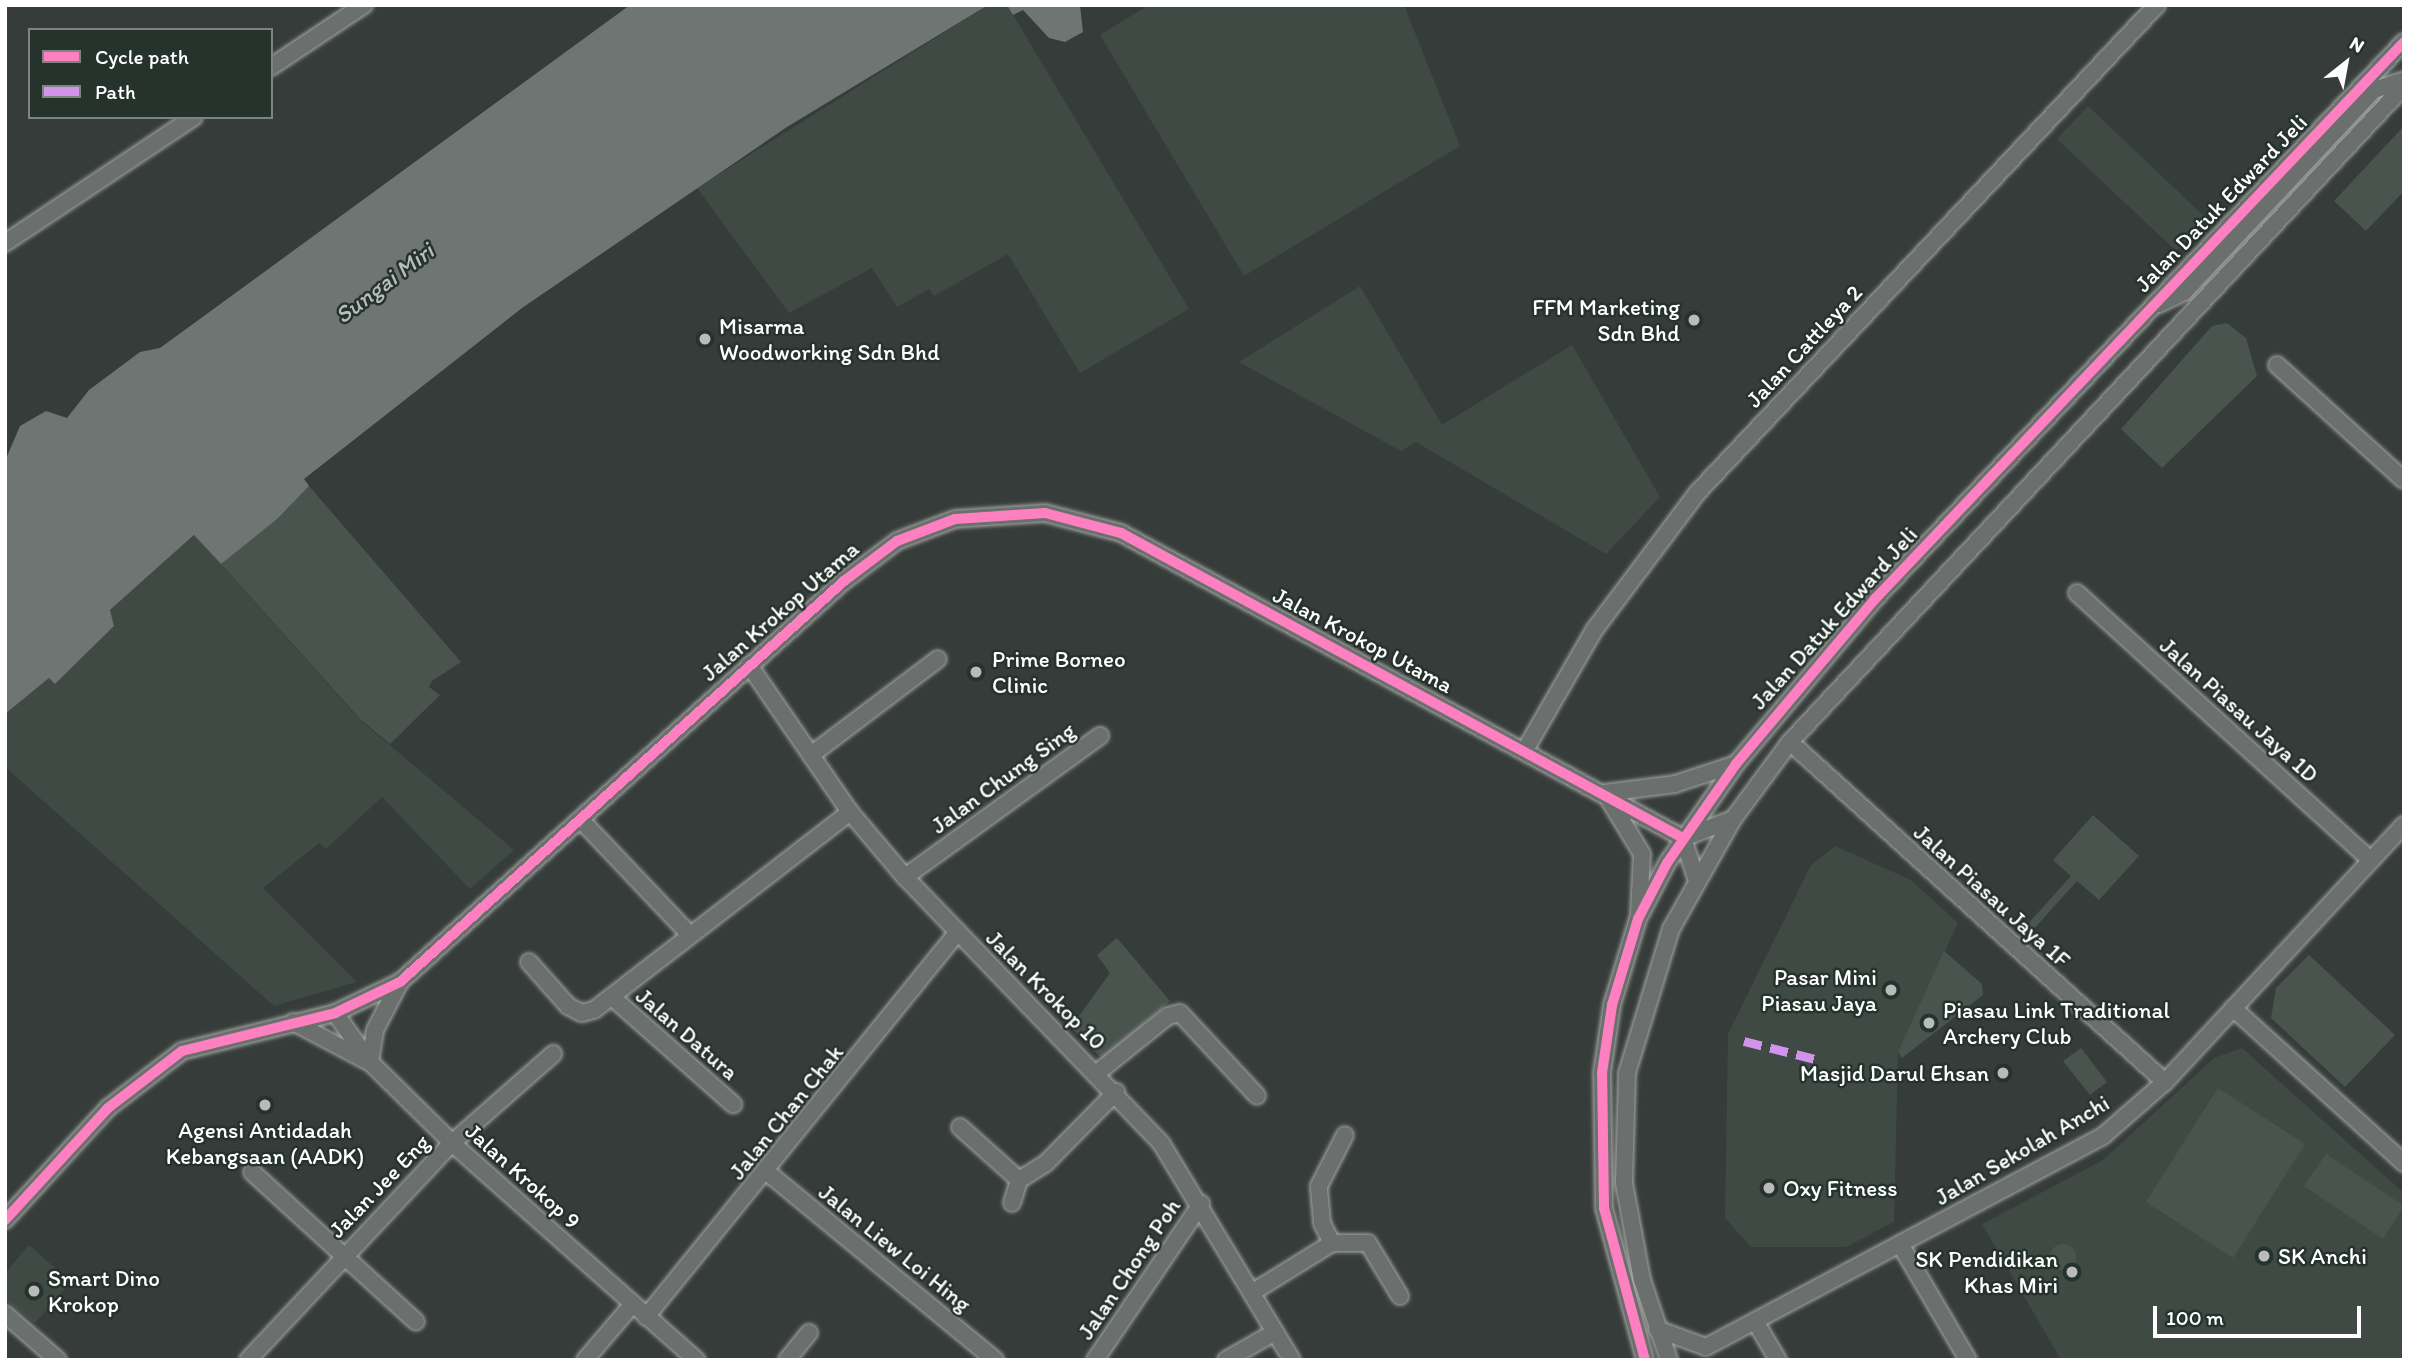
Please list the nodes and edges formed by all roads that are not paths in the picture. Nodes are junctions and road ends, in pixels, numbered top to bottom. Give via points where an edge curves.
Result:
1 (364, 5) edge
2 (2157, 5) edge
3 (2404, 42) edge
4 (273, 66) edge
5 (2404, 80) edge
6 (2404, 86) edge
7 (191, 119) edge
8 (5, 243) edge
9 (2150, 307) junction
10 (2277, 365) dead end
11 (2404, 480) edge
12 (2077, 593) dead end
13 (938, 659) dead end
14 (749, 665) junction
15 (1100, 736) dead end
16 (1790, 742) junction
17 (1525, 750) junction
18 (811, 755) junction
19 (1736, 764) junction
20 (1605, 793) junction
21 (849, 812) junction
22 (1733, 819) junction
23 (581, 820) junction
24 (2404, 825) edge
25 (1683, 838) junction
26 (2370, 860) junction
27 (905, 877) junction
28 (1697, 881) junction
29 (1638, 919) junction
30 (957, 933) junction
31 (689, 934) junction
32 (529, 962) dead end
33 (400, 982) junction
34 (612, 997) junction
35 (2233, 1008) junction
36 (335, 1013) junction
37 (293, 1022) junction
38 (553, 1054) dead end
39 (370, 1062) junction
40 (1097, 1073) junction
41 (2165, 1082) junction
42 (1116, 1092) junction
43 (1257, 1096) dead end
44 (733, 1104) dead end
45 (960, 1127) dead end
46 (1345, 1135) dead end
47 (452, 1143) junction
48 (2404, 1163) edge
49 (252, 1172) dead end
50 (767, 1172) junction
51 (1019, 1180) junction
52 (1012, 1203) dead end
53 (1201, 1204) junction
54 (5, 1220) edge
55 (1332, 1243) junction
56 (1900, 1244) junction
57 (346, 1254) junction
58 (1253, 1292) junction
59 (1400, 1296) dead end
60 (632, 1305) junction
61 (5, 1314) edge
62 (646, 1317) junction
63 (1755, 1321) junction
64 (416, 1322) dead end
65 (1657, 1329) junction
66 (1275, 1332) junction
67 (809, 1333) dead end
68 (1701, 1353) edge
69 (257, 1357) edge
70 (58, 1360) edge
71 (585, 1360) edge
72 (696, 1360) edge
73 (787, 1360) edge
74 (995, 1360) edge
75 (1095, 1360) edge
76 (1226, 1360) edge
77 (1292, 1360) edge
78 (1645, 1360) edge
79 (1669, 1360) edge
80 (1778, 1360) edge
81 (1968, 1360) edge

1 - 4 street
2 - 17 street, Jalan Cattleya 2 via 1698,492 1595,629
3 - 9 street, Jalan Datuk Edward Jeli
5 - 9 street via 2374,90 2184,292
6 - 16 street
7 - 8 street
9 - 19 street, Jalan Datuk Edward Jeli via 1875,599
10 - 11 street
12 - 26 street, Jalan Piasau Jaya 1D
13 - 18 street
14 - 17 street, Jalan Krokop Utama via 897,541 955,519 994,513 1085,519 1121,533
14 - 18 street, Jalan Krokop 10
14 - 23 street, Jalan Krokop Utama
15 - 27 street, Jalan Chung Sing
16 - 22 street
16 - 41 street, Jalan Piasau Jaya 1F
17 - 20 street, Jalan Krokop Utama
18 - 21 street, Jalan Krokop 10
19 - 20 street via 1675,784
19 - 25 street, Jalan Datuk Edward Jeli
20 - 25 street, Jalan Krokop Utama
20 - 29 street via 1642,854
21 - 27 street, Jalan Krokop 10
21 - 31 street
22 - 25 street
22 - 28 street
23 - 31 street
23 - 33 street, Jalan Krokop Utama
24 - 26 street, Jalan Sekolah Anchi
25 - 28 street
25 - 29 street, Jalan Datuk Edward Jeli
26 - 35 street, Jalan Sekolah Anchi
27 - 30 street, Jalan Krokop 10
28 - 65 street via 1646,996 1627,1073 1624,1183
29 - 78 street, Jalan Datuk Edward Jeli via 1612,1005 1599,1147 1616,1268
30 - 40 street, Jalan Krokop 10
30 - 50 street, Jalan Chan Chak
31 - 34 street
32 - 34 street via 582,1013
33 - 36 street, Jalan Krokop Utama
33 - 39 street via 375,1030
34 - 44 street, Jalan Datura
35 - 41 street, Jalan Sekolah Anchi
35 - 48 street
36 - 37 street, Jalan Krokop Utama
36 - 39 street, Jalan Krokop 9
37 - 39 street
37 - 54 street, Jalan Krokop Utama via 182,1051 156,1067 108,1108
38 - 47 street, Jalan Jee Eng
39 - 47 street, Jalan Krokop 9
40 - 42 street, Jalan Krokop 10
40 - 43 street via 1168,1016 1180,1013
41 - 56 street, Jalan Sekolah Anchi via 2103,1136
42 - 51 street via 1046,1163
42 - 53 street, Jalan Krokop 10 via 1161,1143
45 - 51 street
46 - 55 street via 1319,1186 1322,1223
47 - 57 street, Jalan Jee Eng
47 - 60 street, Jalan Krokop 9
49 - 57 street
50 - 62 street, Jalan Chan Chak
50 - 74 street, Jalan Liew Loi Hing
51 - 52 street
53 - 58 street, Jalan Krokop 10
53 - 75 street, Jalan Chong Poh
55 - 58 street
55 - 59 street via 1368,1243
56 - 63 street, Jalan Sekolah Anchi
56 - 81 street
57 - 64 street
57 - 69 street, Jalan Jee Eng
58 - 66 street, Jalan Krokop 10
60 - 62 street, Jalan Krokop 9
60 - 71 street
61 - 70 street
62 - 72 street, Jalan Krokop 9
63 - 68 street, Jalan Sekolah Anchi
63 - 80 street
65 - 68 street, Jalan Sekolah Anchi
65 - 79 street
66 - 76 street
66 - 77 street, Jalan Krokop 10
67 - 73 street

